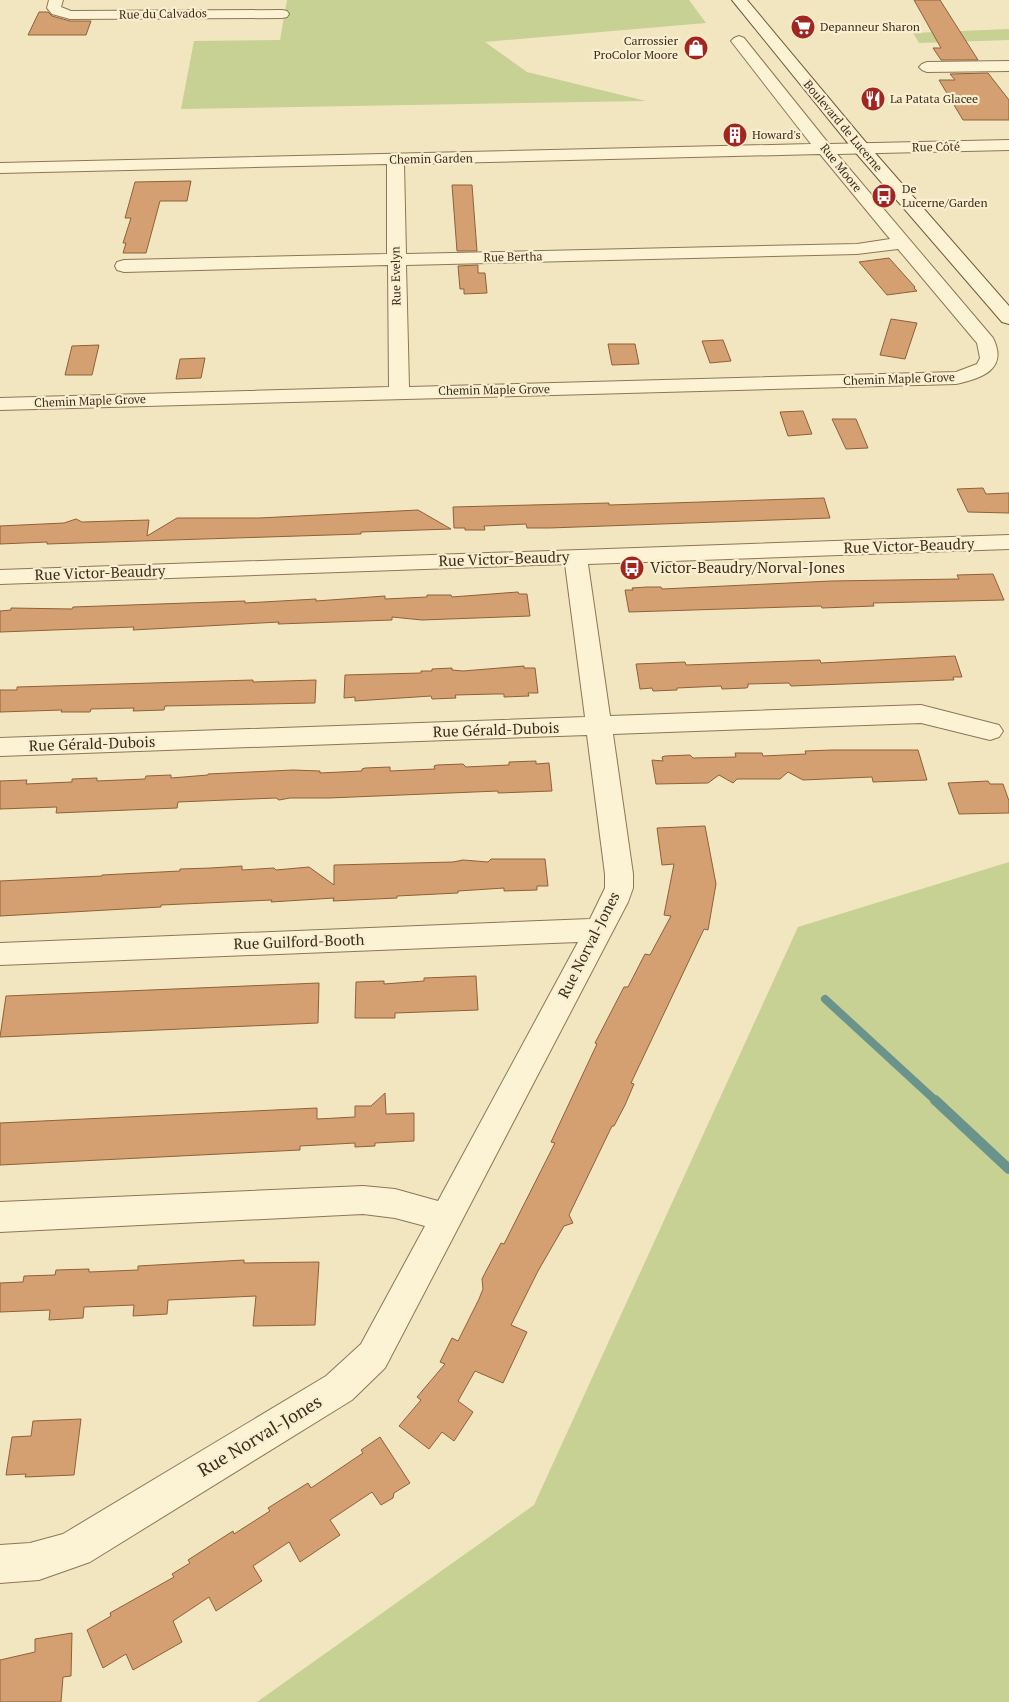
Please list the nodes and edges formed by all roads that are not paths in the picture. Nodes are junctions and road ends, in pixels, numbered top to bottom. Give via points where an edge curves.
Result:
1 (56, 0) edge
2 (739, 0) edge
3 (206, 7) edge
4 (282, 14) dead end
5 (739, 41) dead end
6 (1009, 66) edge
7 (928, 67) dead end
8 (1009, 146) edge
9 (862, 149) junction
10 (826, 150) junction
11 (395, 160) junction
12 (0, 168) edge
13 (902, 243) junction
14 (396, 260) junction
15 (124, 266) dead end
16 (1009, 318) edge
17 (987, 367) joint
18 (399, 393) junction
19 (0, 404) edge
20 (1009, 542) edge
21 (576, 557) junction
22 (0, 577) edge
23 (600, 726) junction
24 (990, 731) dead end
25 (0, 747) edge
26 (598, 930) junction
27 (0, 954) edge
28 (0, 1217) edge
29 (447, 1219) junction
30 (0, 1564) edge

1 - 3 street, Rue du Calvados via 54,8 70,15
2 - 9 street, Boulevard de Lucerne
3 - 4 street, Rue du Calvados
5 - 10 street, Rue Moore
6 - 7 street
8 - 9 street, Rue Côté
9 - 10 street, Chemin Garden
9 - 16 street, Boulevard de Lucerne
10 - 11 street, Chemin Garden
10 - 13 street, Rue Moore
11 - 12 street, Chemin Garden
11 - 14 street, Rue Evelyn
13 - 14 street, Rue Bertha via 857,249
13 - 17 street, Rue Moore via 986,342 990,352
14 - 15 street, Rue Bertha
14 - 18 street, Rue Evelyn
17 - 18 street, Chemin Maple Grove via 956,378
18 - 19 street, Chemin Maple Grove
20 - 21 street, Rue Victor-Beaudry
21 - 22 street, Rue Victor-Beaudry
21 - 23 street, Rue Norval-Jones
23 - 24 street, Rue Gérald-Dubois via 921,714
23 - 25 street, Rue Gérald-Dubois
23 - 26 street, Rue Norval-Jones via 619,888
26 - 27 street, Rue Guilford-Booth
26 - 29 street, Rue Norval-Jones
28 - 29 street via 388,1200
29 - 30 street, Rue Norval-Jones via 373,1356 339,1388 76,1548 50,1559

